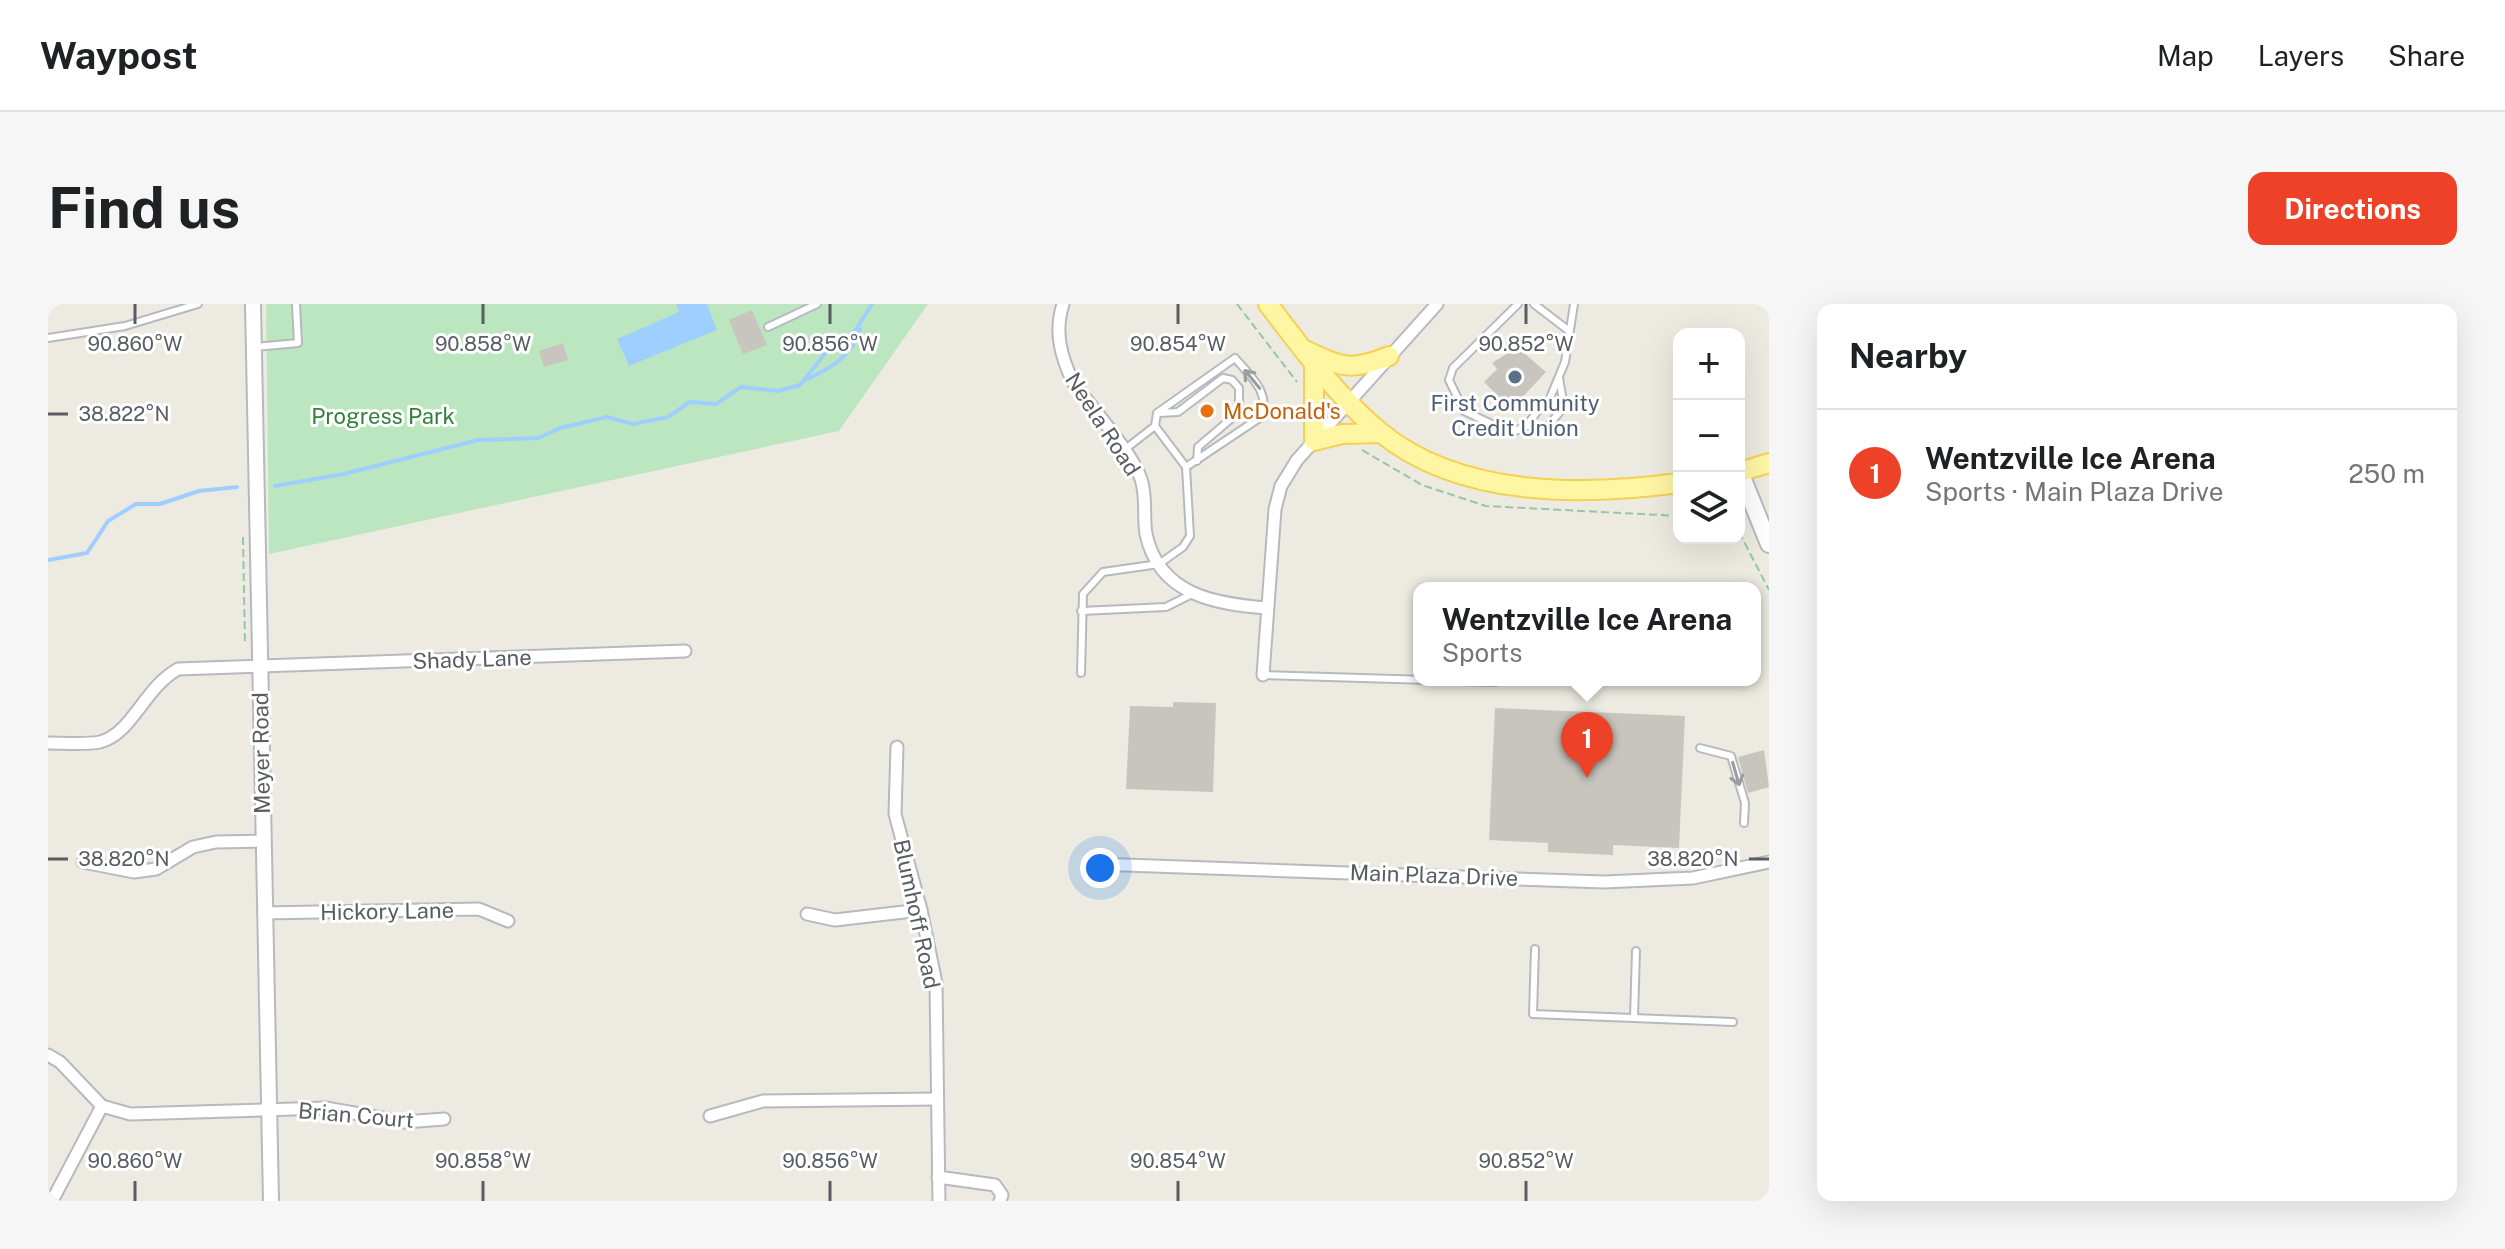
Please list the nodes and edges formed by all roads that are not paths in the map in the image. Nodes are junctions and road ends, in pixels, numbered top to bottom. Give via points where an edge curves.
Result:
1 (198, 304) edge
2 (253, 304) edge
3 (296, 304) edge
4 (817, 304) edge
5 (1063, 304) edge
6 (1268, 304) edge
7 (1437, 304) edge
8 (1518, 304) edge
9 (1534, 304) edge
10 (1574, 304) edge
11 (768, 327) dead end
12 (1568, 330) junction
13 (48, 338) edge
14 (255, 347) junction
15 (1302, 349) junction
16 (1389, 356) junction
17 (1314, 366) junction
18 (1559, 377) junction
19 (1550, 398) dead end
20 (1348, 402) junction
21 (1541, 407) dead end
22 (1157, 413) junction
23 (1155, 426) junction
24 (1526, 426) junction
25 (1381, 433) junction
26 (1314, 441) junction
27 (1123, 451) junction
28 (1197, 461) junction
29 (1769, 463) edge
30 (1186, 467) junction
31 (1745, 470) edge
32 (1673, 483) edge
33 (1745, 484) edge
34 (1769, 544) edge
35 (1159, 564) junction
36 (1192, 594) junction
37 (1267, 608) junction
38 (1081, 611) junction
39 (685, 651) dead end
40 (260, 667) junction
41 (1081, 673) dead end
42 (1263, 675) joint
43 (1413, 680) edge
44 (48, 743) edge
45 (897, 747) dead end
46 (1700, 748) dead end
47 (1744, 823) dead end
48 (262, 841) junction
49 (83, 862) dead end
50 (1769, 862) edge
51 (1097, 864) dead end
52 (921, 910) junction
53 (264, 913) junction
54 (807, 914) dead end
55 (508, 921) dead end
56 (1535, 949) dead end
57 (1636, 951) dead end
58 (1634, 1018) junction
59 (1733, 1022) dead end
60 (48, 1055) edge
61 (936, 1099) junction
62 (102, 1106) junction
63 (269, 1111) junction
64 (710, 1116) dead end
65 (444, 1119) dead end
66 (938, 1177) junction
67 (52, 1201) edge
68 (271, 1201) edge
69 (939, 1201) edge
70 (1000, 1201) edge

1 - 13 lane via 125,326
2 - 14 street, Meyer Road
3 - 14 lane via 298,343
4 - 11 lane
5 - 27 street, Neela Road via 1058,329 1065,365
6 - 15 main road
7 - 16 street
8 - 24 lane via 1453,368 1449,380 1464,411 1511,433
9 - 12 lane
10 - 12 lane
12 - 18 lane
14 - 40 street, Meyer Road
15 - 16 main road via 1343,367 1365,366
15 - 17 main road
16 - 20 street
17 - 20 main road
17 - 26 main road
18 - 19 lane
18 - 24 lane via 1564,407 1547,427
20 - 25 main road
20 - 26 street
21 - 24 lane
22 - 23 lane
22 - 28 lane via 1178,412 1223,378 1239,388 1239,412 1198,447
28 -> 22 lane via 1261,417 1266,406 1262,391 1235,358
23 - 27 lane
23 - 30 lane
25 - 26 main road
25 - 32 main road via 1426,461 1513,486
26 - 37 street via 1281,486
27 - 35 street, Neela Road via 1141,479 1146,532
28 - 30 lane
29 - 31 main road
30 - 35 lane via 1190,536
33 - 34 main road
35 - 36 street, Neela Road
35 - 38 lane via 1103,572 1083,594
36 - 37 street, Neela Road via 1225,605
36 - 38 lane via 1166,607
37 - 42 street
38 - 41 lane
39 - 40 street, Shady Lane
40 - 44 street, Shady Lane via 178,669 161,679 128,725 101,741
40 - 48 street, Meyer Road
42 - 43 lane
45 - 52 street, Blumhoff Road via 895,814
46 -> 47 lane via 1731,756 1745,803
48 - 49 street via 193,847 156,869 134,872
48 - 53 street, Meyer Road
50 - 51 street, Main Plaza Drive via 1693,878 1604,882
52 - 54 street via 835,920
52 - 61 street, Blumhoff Road via 936,983
53 - 55 street, Hickory Lane via 479,909
53 - 63 street, Meyer Road
56 - 58 lane via 1533,1014
57 - 58 lane
58 - 59 lane
60 - 62 street
61 - 64 street via 763,1101
61 - 66 street, Blumhoff Road
62 - 63 street, Brian Court via 130,1114
62 - 67 street
63 - 65 street, Brian Court via 326,1108 404,1122
63 - 68 street, Meyer Road
66 - 69 street, Blumhoff Road
66 - 70 street via 995,1185

